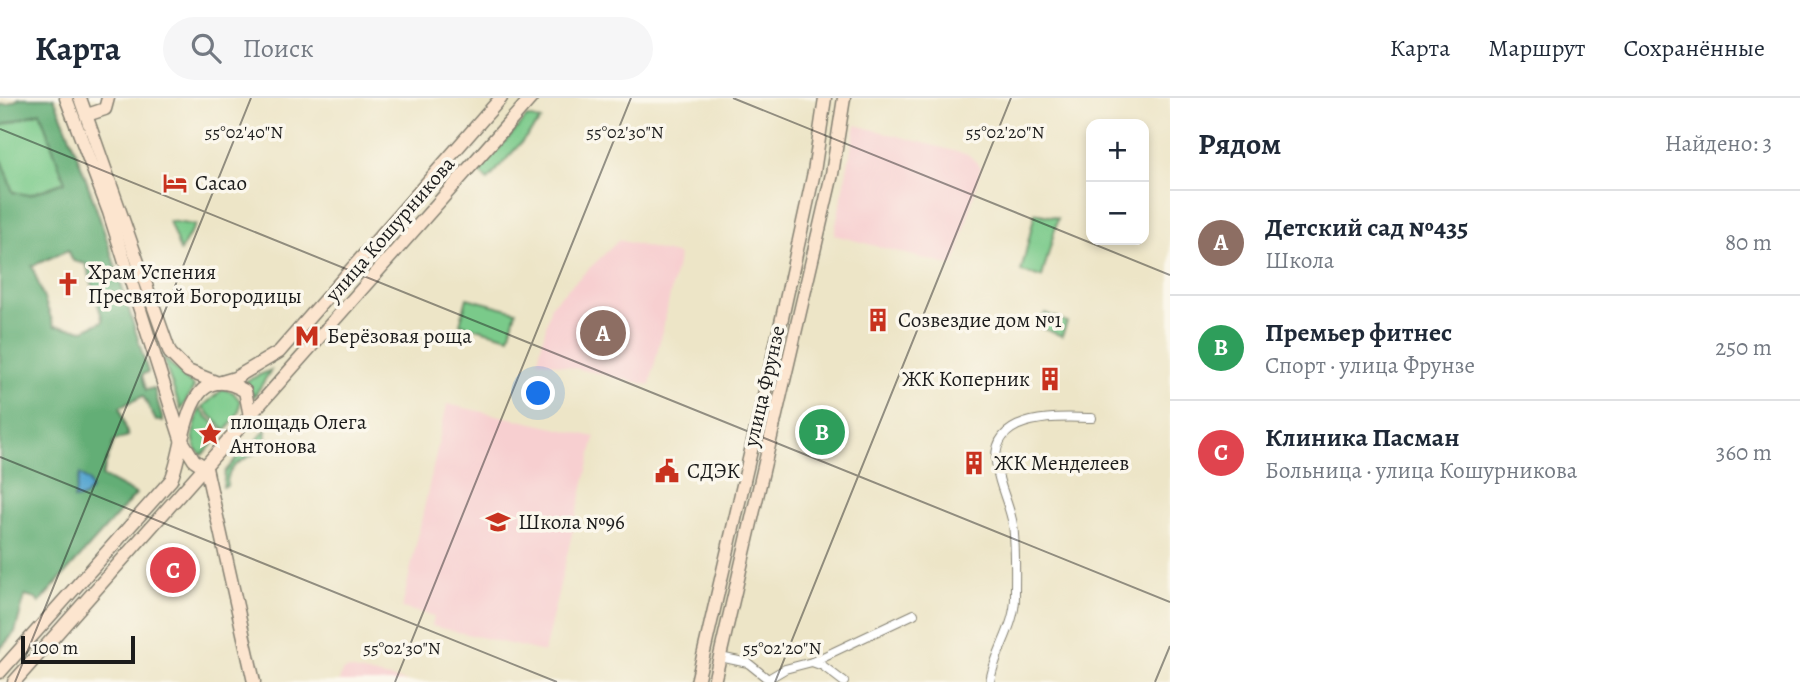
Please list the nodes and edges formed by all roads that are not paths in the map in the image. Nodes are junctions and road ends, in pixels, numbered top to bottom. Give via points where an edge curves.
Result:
1 (66, 98) edge
2 (80, 98) edge
3 (108, 98) edge
4 (501, 98) edge
5 (531, 98) edge
6 (825, 98) edge
7 (844, 98) edge
8 (87, 115) junction
9 (769, 376) junction
10 (786, 379) junction
11 (218, 383) junction
12 (250, 416) junction
13 (1092, 418) dead end
14 (181, 439) junction
15 (751, 451) junction
16 (768, 454) junction
17 (206, 468) junction
18 (914, 614) dead end
19 (720, 657) junction
20 (812, 662) junction
21 (0, 672) edge
22 (14, 682) edge
23 (254, 682) edge
24 (696, 682) edge
25 (714, 682) edge
26 (844, 682) edge
27 (990, 682) edge

1 - 14 main road via 117,237
2 - 8 main road
3 - 8 main road via 105,109
4 - 11 main road, улица Кошурникова via 273,359
5 - 12 main road, улица Кошурникова
6 - 9 main road, улица Фрунзе via 814,172
7 - 10 main road, улица Фрунзе via 832,174
8 - 11 main road via 165,344 188,371
9 - 10 main road
9 - 15 main road, улица Фрунзе
10 - 16 main road, улица Фрунзе
11 - 12 main road via 245,391
11 - 14 main road via 193,402
12 - 17 main road
13 - 27 street via 1024,421 1006,431 999,443 995,456 1013,526 1016,598
14 - 17 main road via 194,460
14 - 21 main road via 178,464 156,498
15 - 16 main road
15 - 24 main road, улица Фрунзе
16 - 19 main road, улица Фрунзе
17 - 22 main road
17 - 23 main road
18 - 20 street
19 - 20 street via 748,663 768,680 785,669
19 - 25 main road, улица Фрунзе
20 - 26 street

